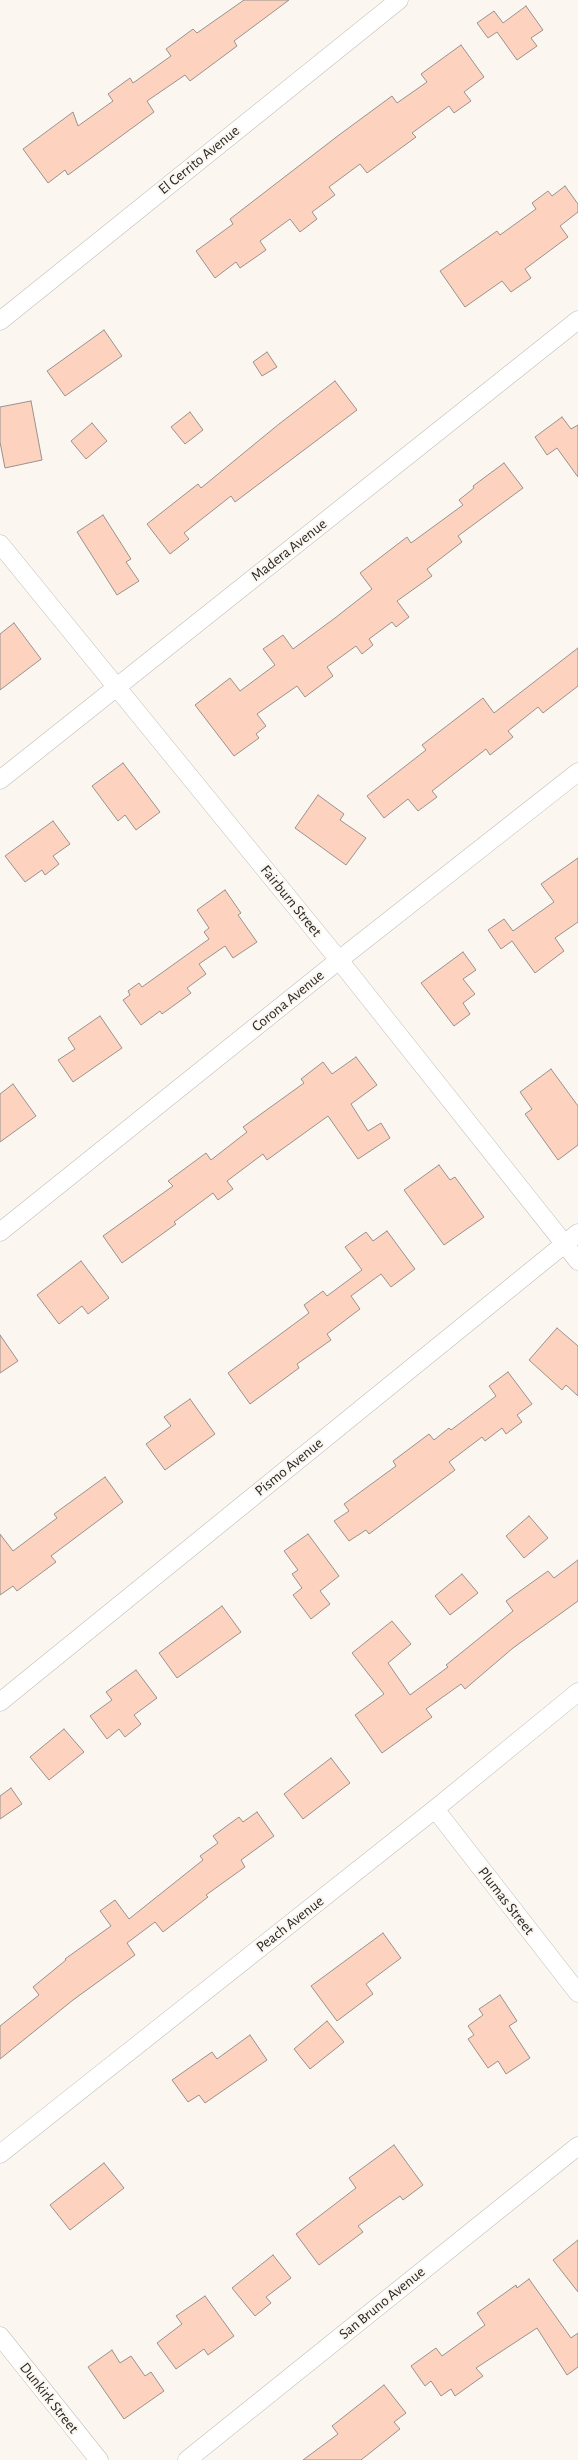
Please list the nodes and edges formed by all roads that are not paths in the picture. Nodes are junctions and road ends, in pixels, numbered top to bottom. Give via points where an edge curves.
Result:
1 (398, 0) edge
2 (578, 320) edge
3 (0, 321) edge
4 (0, 544) edge
5 (116, 687) junction
6 (578, 772) edge
7 (0, 780) edge
8 (339, 960) junction
9 (0, 1232) edge
10 (578, 1233) edge
11 (564, 1244) junction
12 (578, 1261) edge
13 (578, 1692) edge
14 (0, 1702) edge
15 (435, 1809) junction
16 (578, 1993) edge
17 (578, 2146) edge
18 (0, 2154) edge
19 (0, 2336) edge
20 (99, 2460) edge
21 (186, 2460) edge

1 - 3 street, El Cerrito Avenue
2 - 5 street, Madera Avenue
4 - 5 street, Fairburn Street
5 - 7 street, Madera Avenue
5 - 8 street, Fairburn Street
6 - 8 street, Corona Avenue
8 - 9 street, Corona Avenue
8 - 11 street, Fairburn Street
10 - 11 street, Pismo Avenue
11 - 12 street, Fairburn Street
11 - 14 street, Pismo Avenue
13 - 15 street, Peach Avenue
15 - 16 street, Plumas Street
15 - 18 street, Peach Avenue
17 - 21 street, San Bruno Avenue
19 - 20 street, Dunkirk Street

